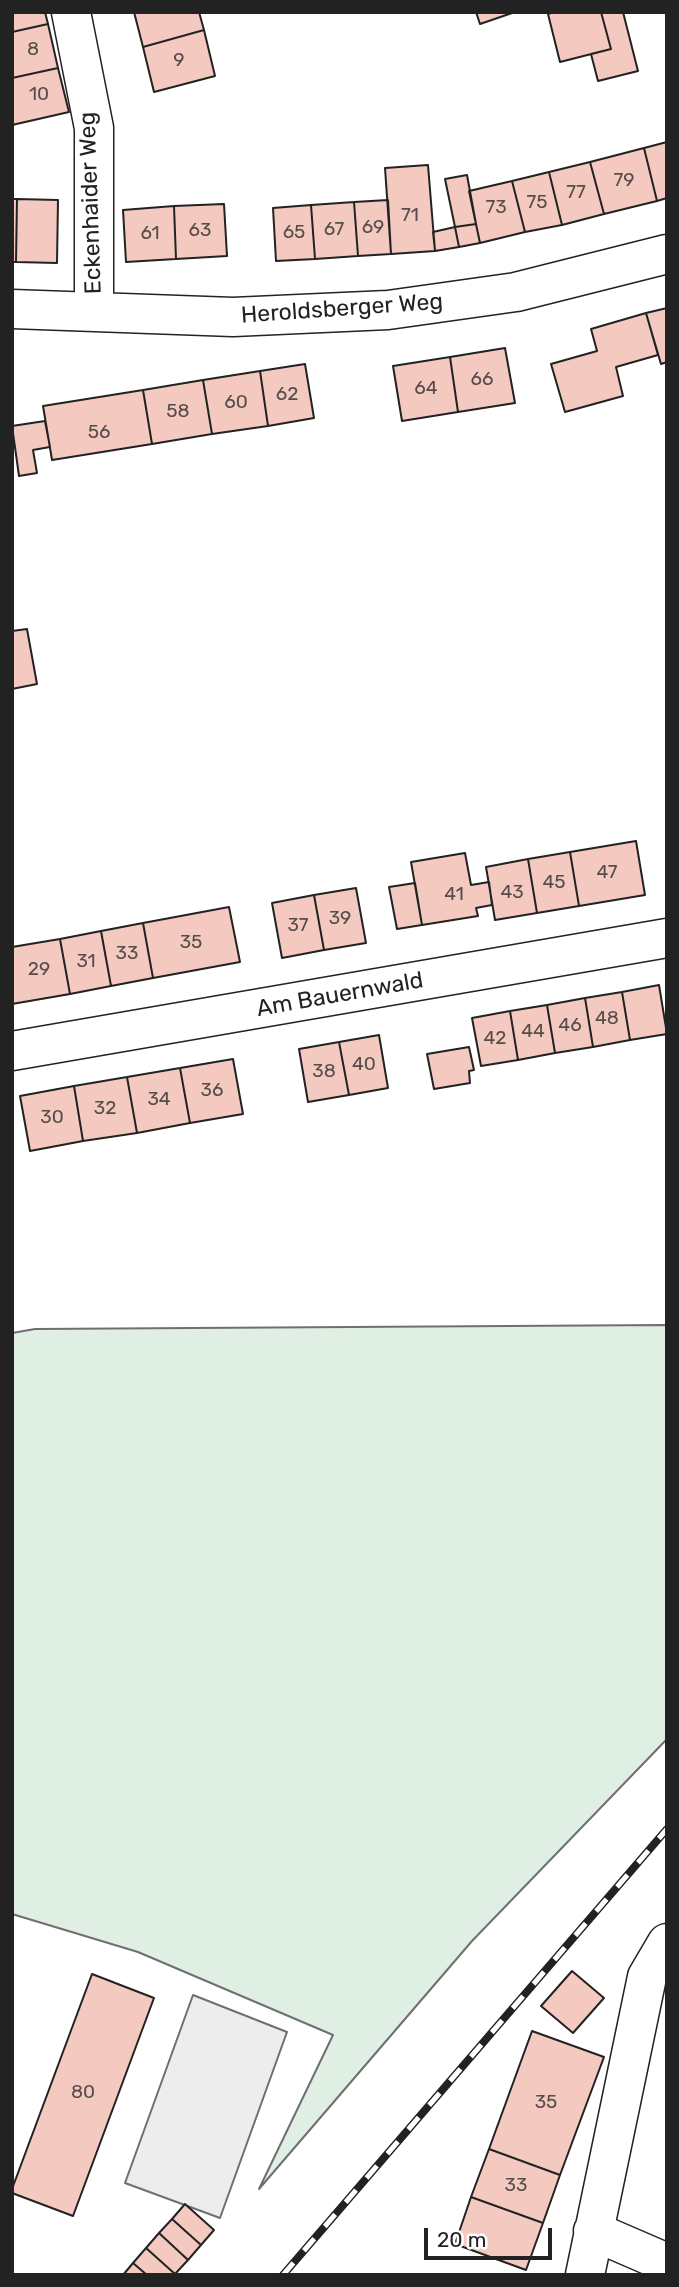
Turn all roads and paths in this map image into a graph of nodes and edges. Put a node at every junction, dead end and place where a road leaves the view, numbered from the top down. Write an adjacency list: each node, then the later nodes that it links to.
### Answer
1 (71, 12): 4 (street, Eckenhaider Weg)
2 (667, 254): 4 (street, Heroldsberger Weg)
3 (12, 309): 4 (street, Heroldsberger Weg)
4 (94, 311)
5 (667, 938): 6 (street, Am Bauernwald)
6 (12, 1051)
7 (667, 1943): 8 (street)
8 (593, 2231): 9 (street); 10 (street)
9 (667, 2263)
10 (585, 2275)

